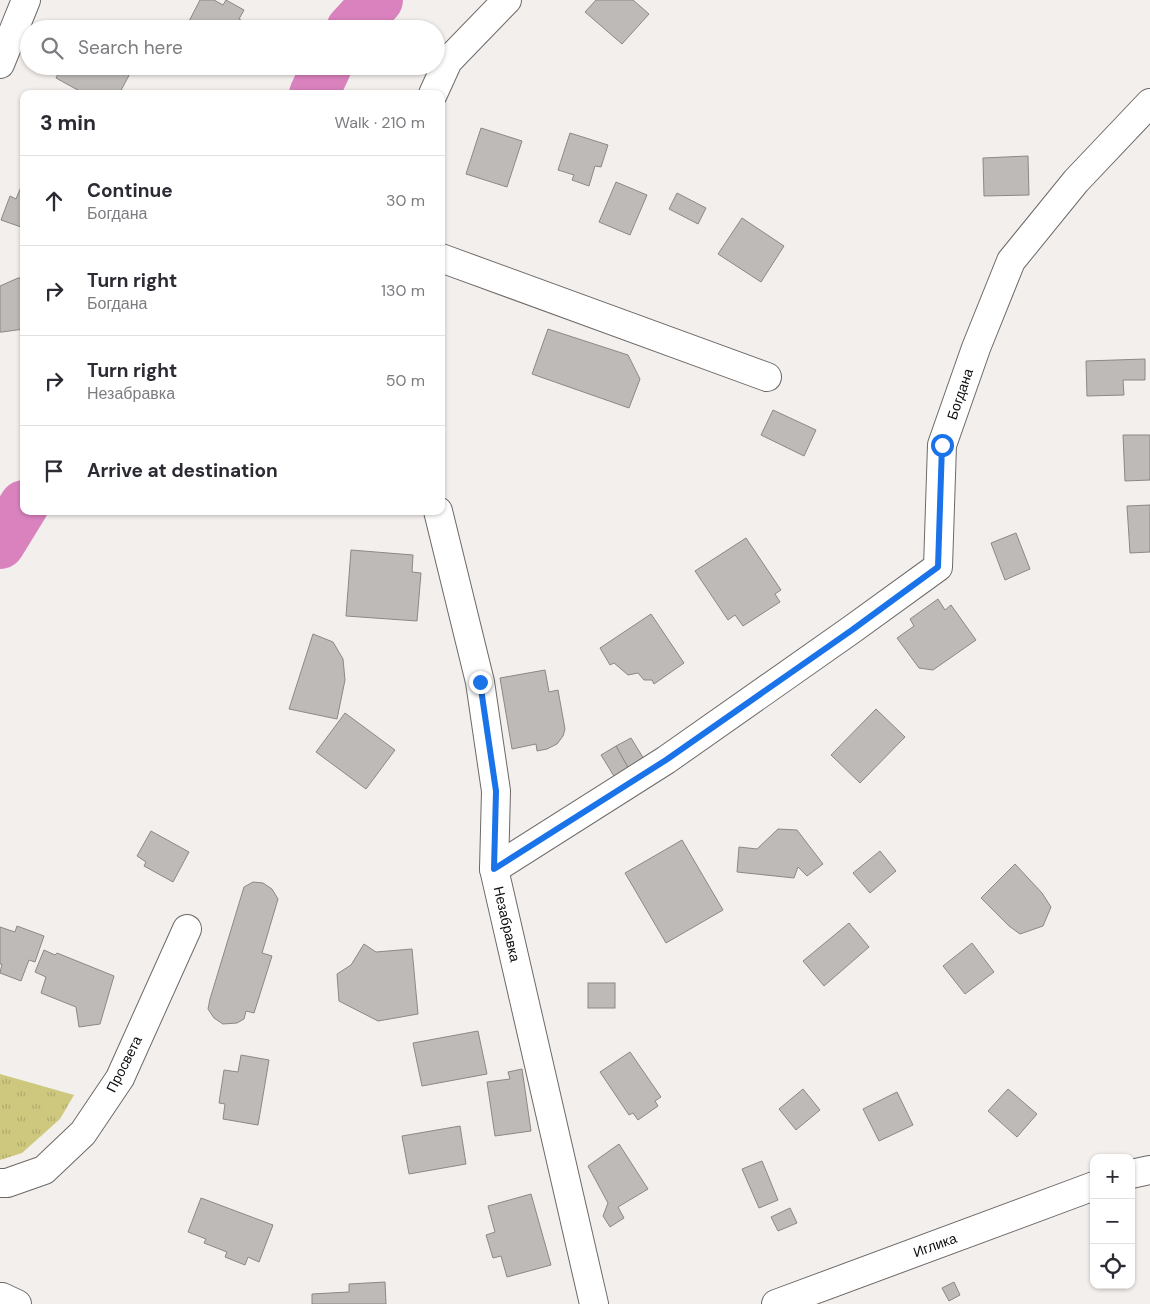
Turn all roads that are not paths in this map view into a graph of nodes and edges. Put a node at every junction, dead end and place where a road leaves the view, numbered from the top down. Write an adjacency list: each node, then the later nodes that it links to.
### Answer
1 (26, 0): 3 (street)
2 (507, 0): 4 (street)
3 (0, 64)
4 (445, 68)
5 (442, 75): 6 (street)
6 (435, 90)
7 (1150, 103): 11 (street, Богдана)
8 (445, 259): 9 (street)
9 (767, 377)
10 (439, 515): 11 (street, Незабравка)
11 (494, 869): 17 (street, Незабравка)
12 (187, 929): 15 (street, Просвета)
13 (1150, 1170): 14 (street)
14 (1135, 1173)
15 (0, 1183)
16 (1090, 1187): 18 (street, Иглика)
17 (594, 1304)
18 (776, 1304)

